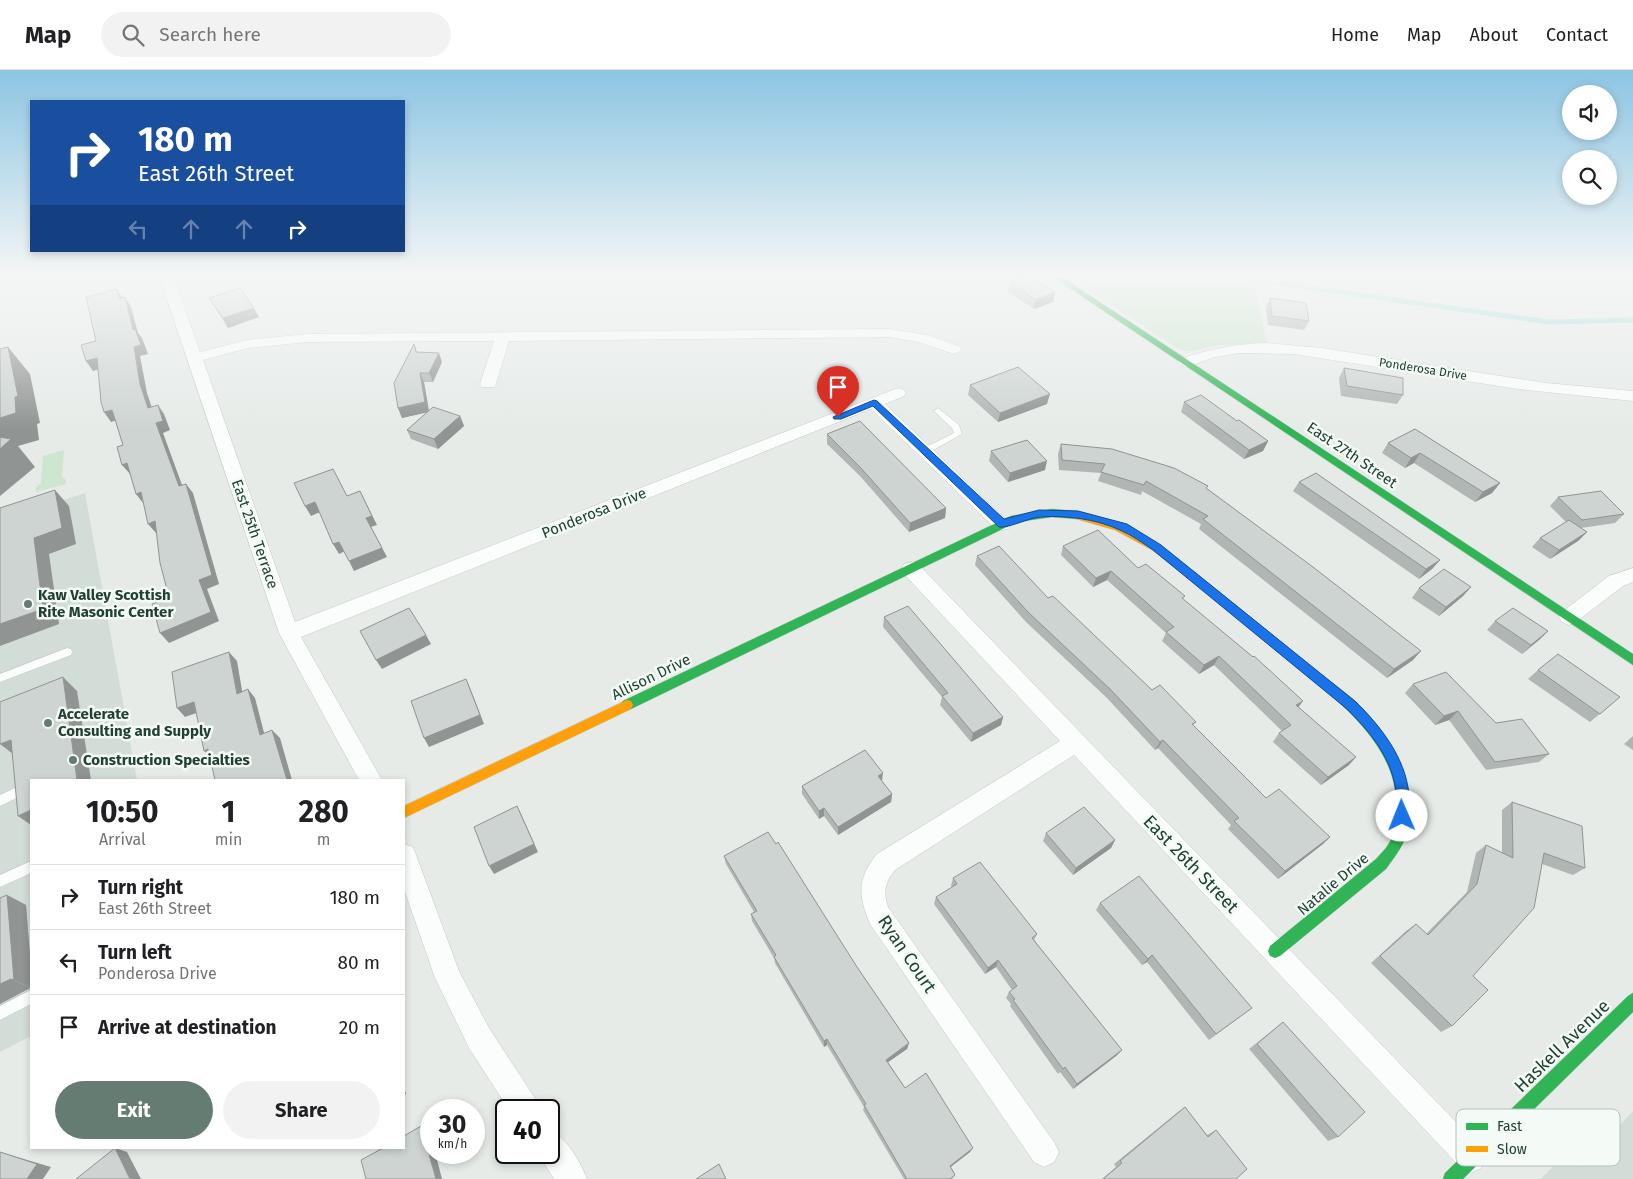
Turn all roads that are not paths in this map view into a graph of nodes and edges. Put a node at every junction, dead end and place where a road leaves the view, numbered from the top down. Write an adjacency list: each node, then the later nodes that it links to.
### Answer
1 (183, 327): 5 (street, East 25th Terrace)
2 (1133, 327): 6 (street, East 27th Street)
3 (503, 336): 4 (street); 5 (street); 7 (street)
4 (954, 349)
5 (194, 358): 17 (street, East 25th Terrace)
6 (1186, 362): 9 (street, Ponderosa Drive); 16 (street, East 27th Street)
7 (488, 384)
8 (898, 393): 10 (street, Ponderosa Drive)
9 (1633, 396)
10 (874, 403): 12 (street); 17 (street, Ponderosa Drive)
11 (938, 411): 12 (lane)
12 (924, 451): 13 (street)
13 (1002, 524): 14 (street, Natalie Drive); 29 (street, Natalie Drive)
14 (911, 569): 21 (street, East 26th Street); 25 (street, Allison Drive)
15 (1633, 574): 16 (street)
16 (1569, 618): 19 (street, East 27th Street)
17 (290, 633): 22 (street, East 25th Terrace)
18 (67, 652): 20 (lane)
19 (1633, 660)
20 (0, 678)
21 (1075, 743): 29 (street, East 26th Street); 36 (street, Ryan Court)
22 (370, 779)
23 (23, 789): 24 (lane)
24 (0, 801)
25 (405, 812)
26 (405, 858): 33 (street)
27 (30, 867): 28 (lane)
28 (0, 881)
29 (1275, 951): 35 (street, East 26th Street)
30 (30, 998): 32 (lane)
31 (1633, 1001): 34 (street, Haskell Avenue)
32 (0, 1013)
33 (519, 1099)
34 (1522, 1109)
35 (1456, 1142)
36 (1044, 1152)
37 (560, 1161): 39 (street)
38 (1463, 1166): 40 (street, Haskell Avenue)
39 (572, 1179)
40 (1450, 1179)

